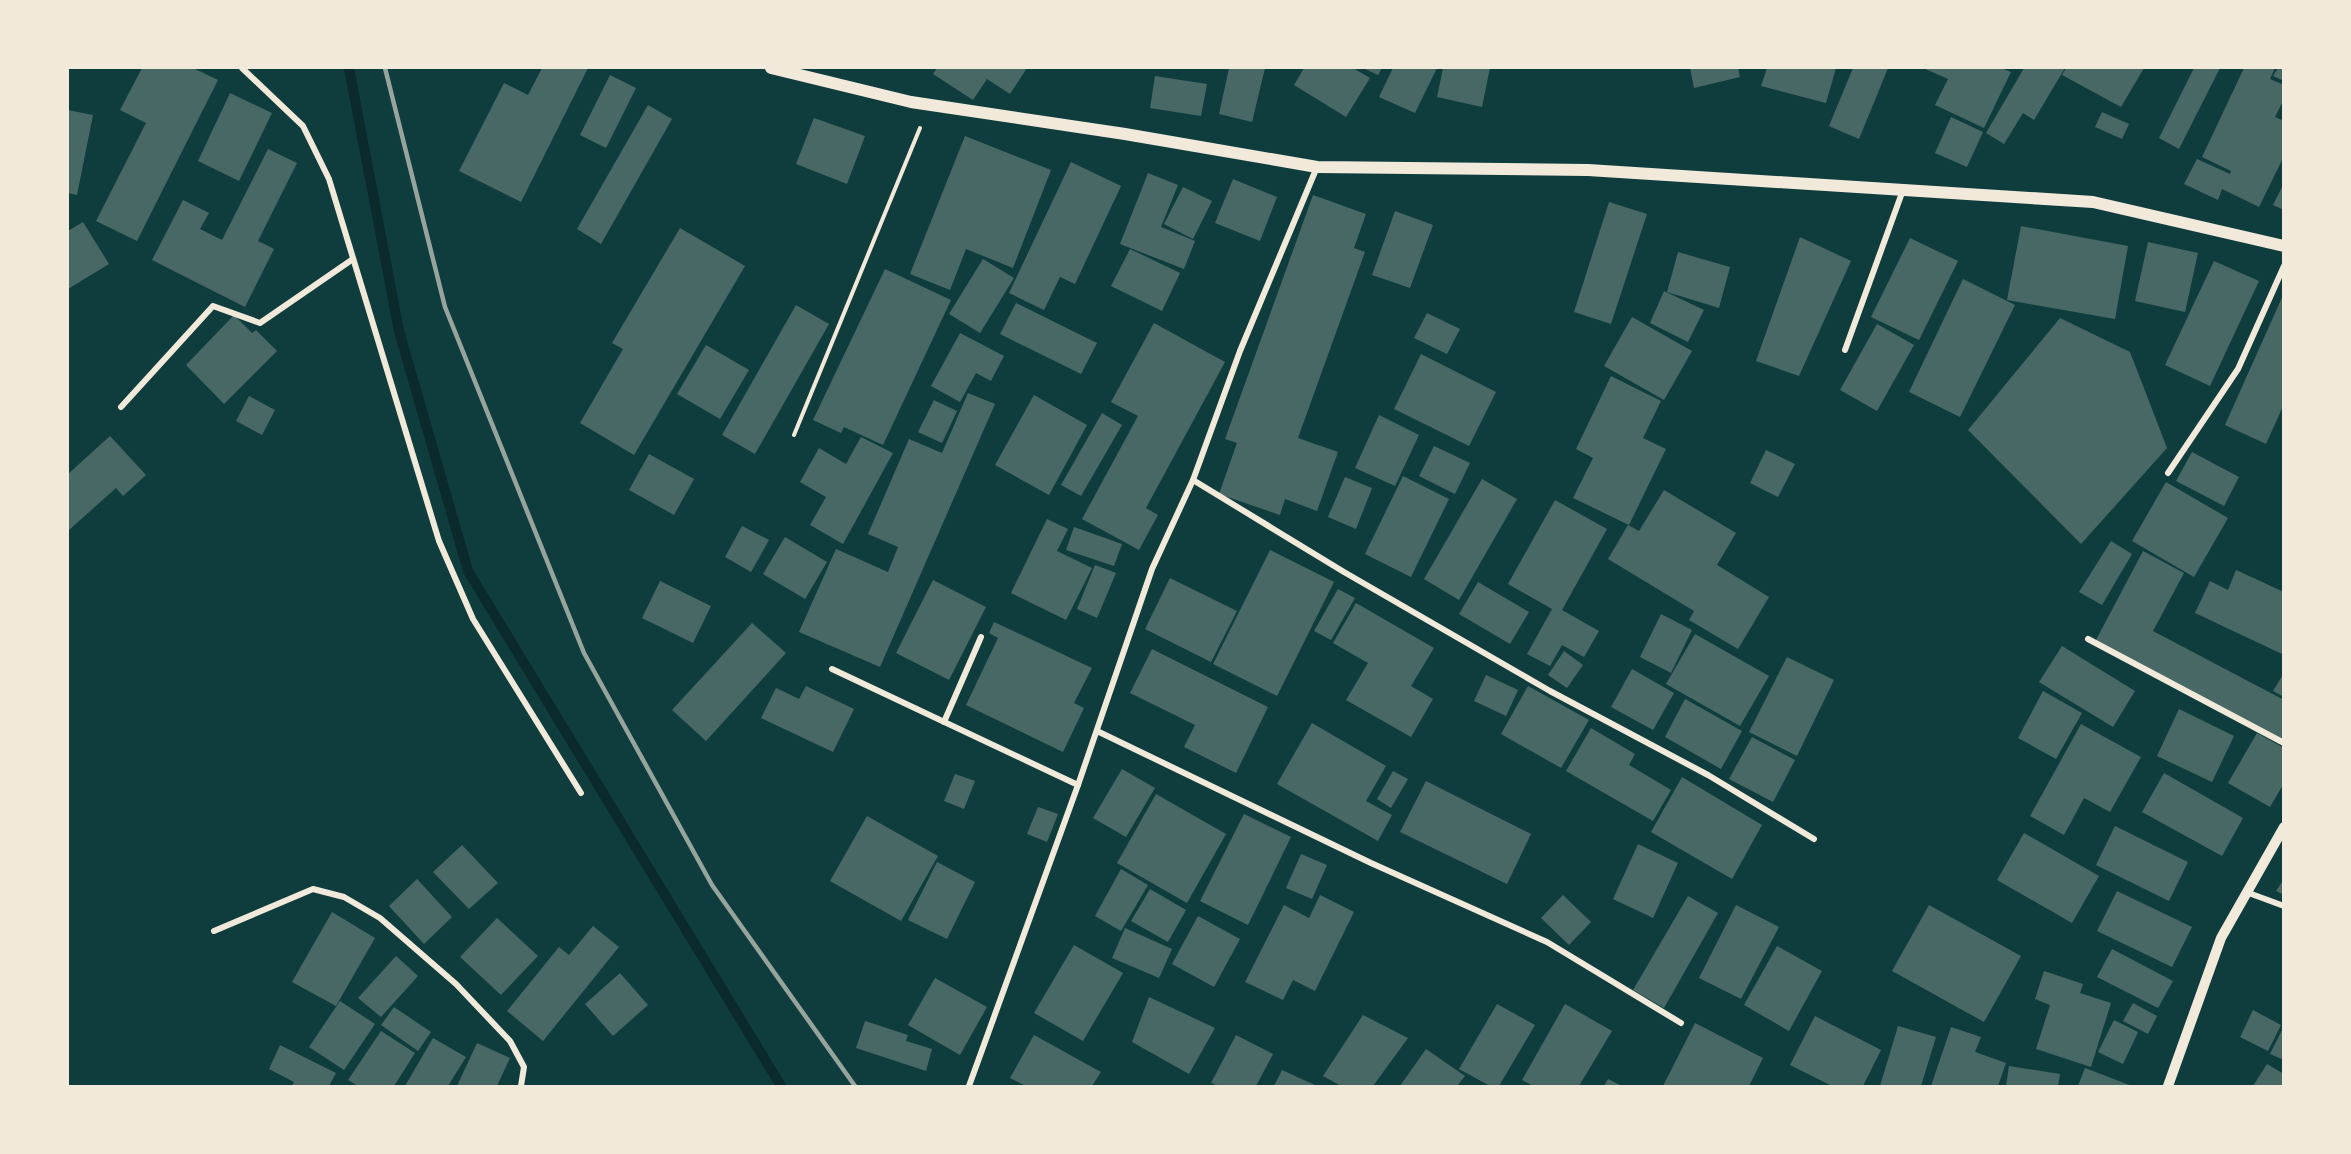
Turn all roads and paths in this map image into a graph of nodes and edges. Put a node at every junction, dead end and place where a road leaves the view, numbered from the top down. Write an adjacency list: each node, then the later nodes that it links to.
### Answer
1 (242, 68): 7 (street)
2 (771, 68): 3 (main road)
3 (929, 105): 4 (main road); 11 (path)
4 (1317, 167): 5 (main road); 13 (street)
5 (1904, 190): 6 (main road); 9 (street)
6 (2283, 246)
7 (353, 259): 10 (street); 21 (street)
8 (2283, 266): 12 (street)
9 (1845, 350)
10 (121, 407)
11 (794, 435)
12 (2168, 473)
13 (1193, 480): 18 (street); 23 (street)
14 (981, 637): 17 (street)
15 (2088, 639): 19 (street)
16 (832, 669): 17 (street)
17 (944, 722): 20 (street)
18 (1097, 731): 20 (street); 27 (street)
19 (2283, 743)
20 (1078, 786): 29 (street)
21 (581, 793)
22 (2283, 827): 24 (street)
23 (1814, 839)
24 (2246, 892): 25 (street); 30 (street)
25 (2283, 906)
26 (214, 931): 28 (street)
27 (1681, 1023)
28 (521, 1086)
29 (969, 1086)
30 (2168, 1086)

